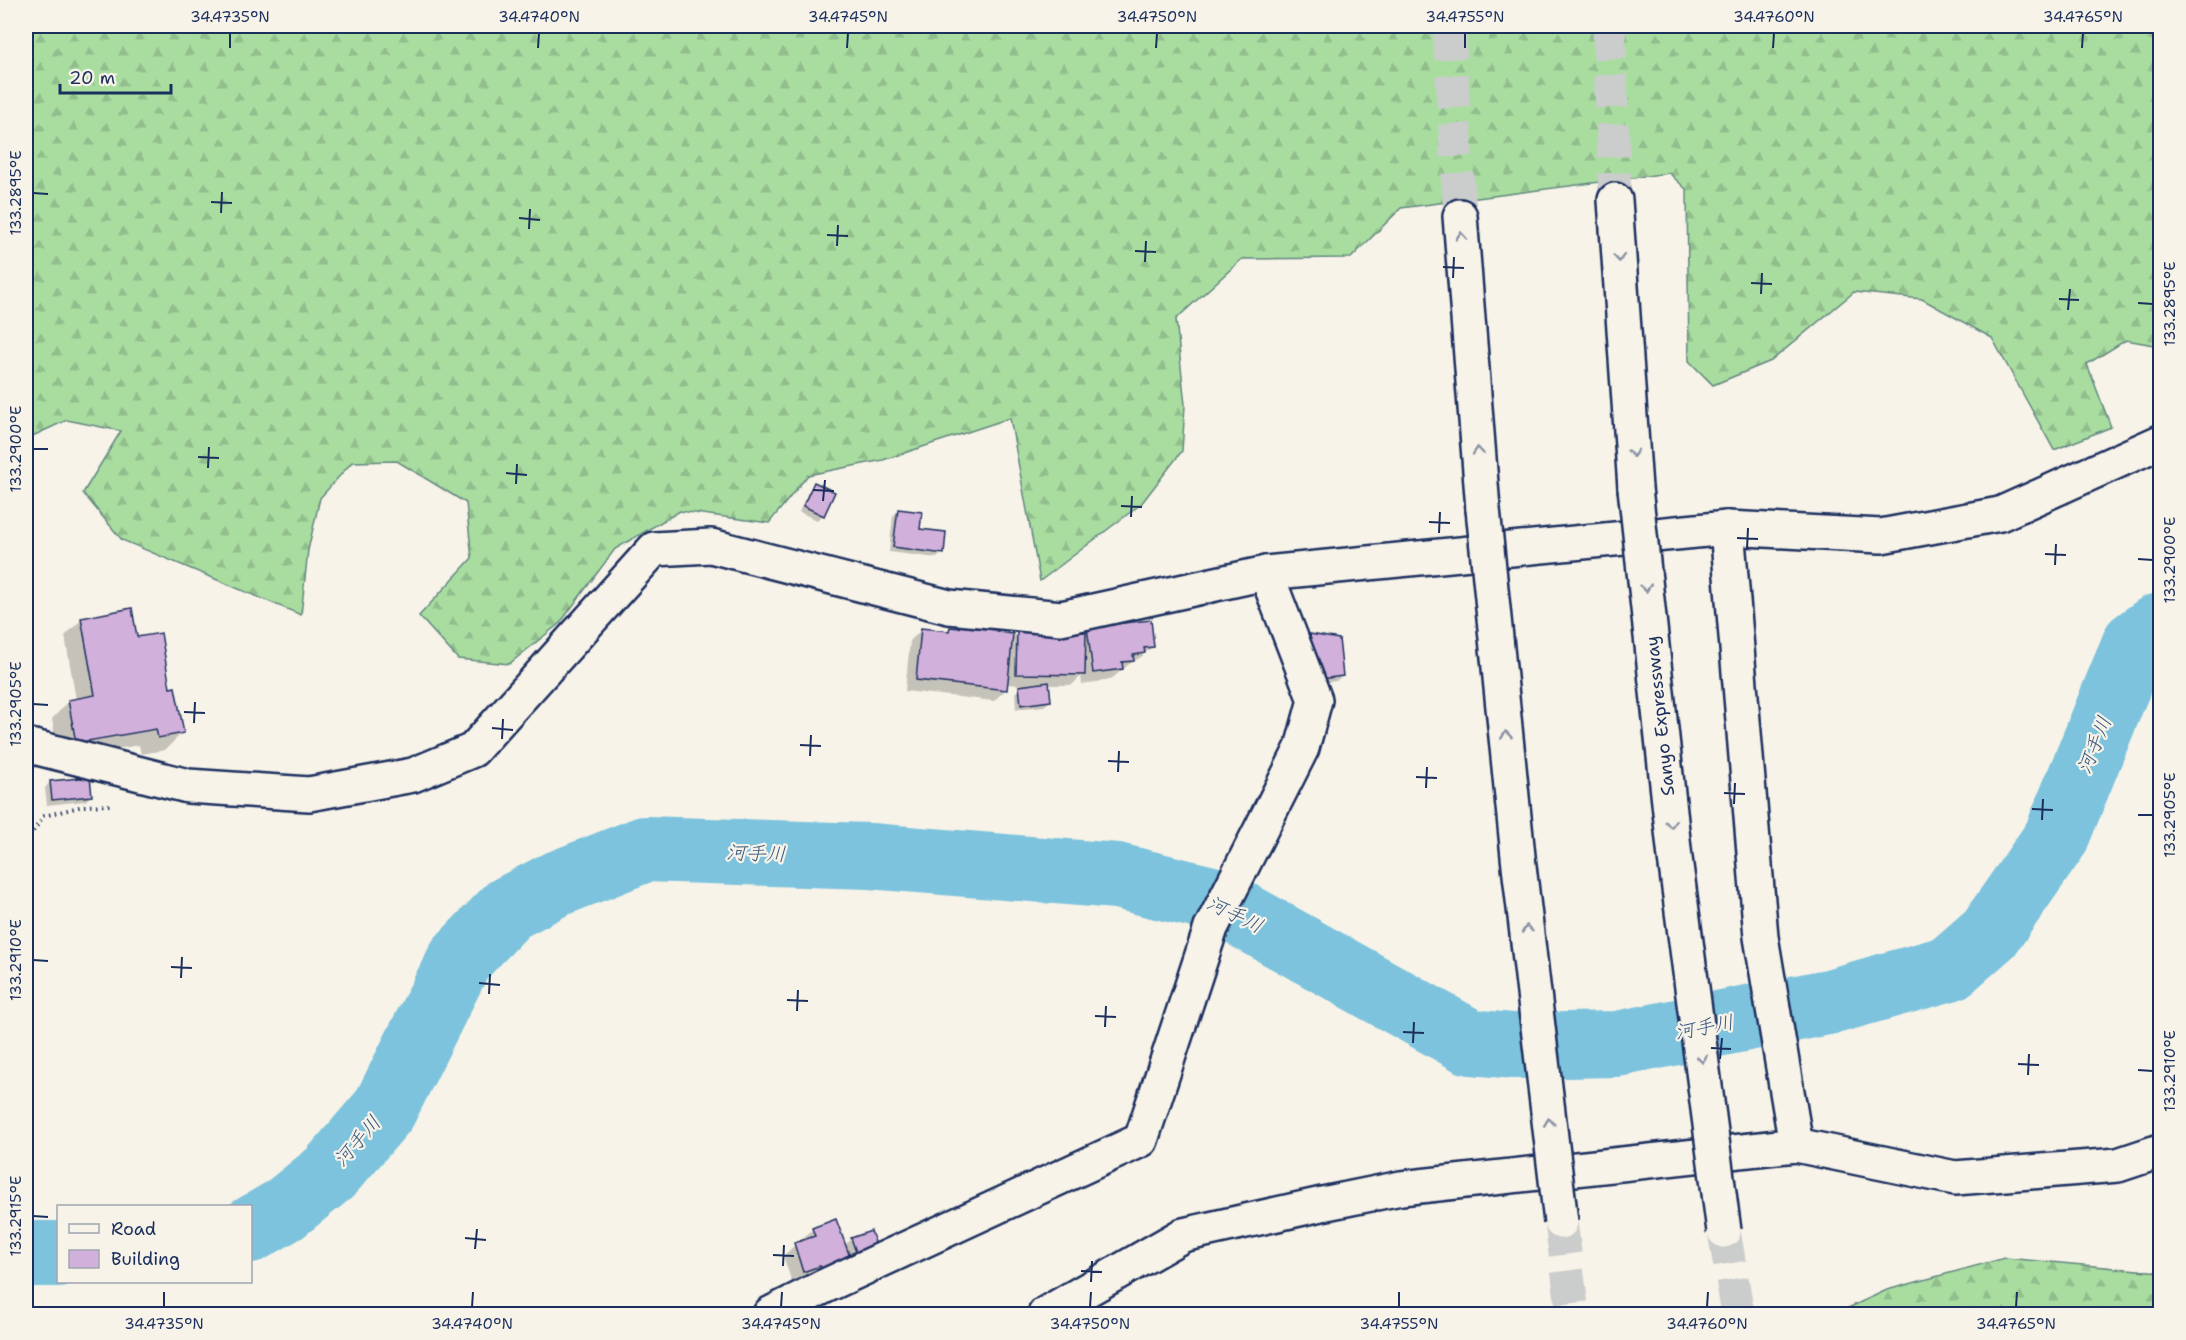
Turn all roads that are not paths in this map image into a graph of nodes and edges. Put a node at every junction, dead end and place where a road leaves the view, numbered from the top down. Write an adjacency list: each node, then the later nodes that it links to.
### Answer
1 (1615, 200): 10 (main road, Sanyo Expressway, one-way to 10, bridge)
2 (1460, 216): 9 (main road, one-way to 2, bridge)
3 (2160, 442): 4 (main road)
4 (1727, 528): 5 (main road); 7 (main road)
5 (1266, 573): 6 (main road); 11 (main road)
6 (26, 745)
7 (1796, 1144): 8 (main road); 12 (main road)
8 (2160, 1151)
9 (1561, 1222)
10 (1724, 1231)
11 (771, 1314)
12 (1045, 1314)

